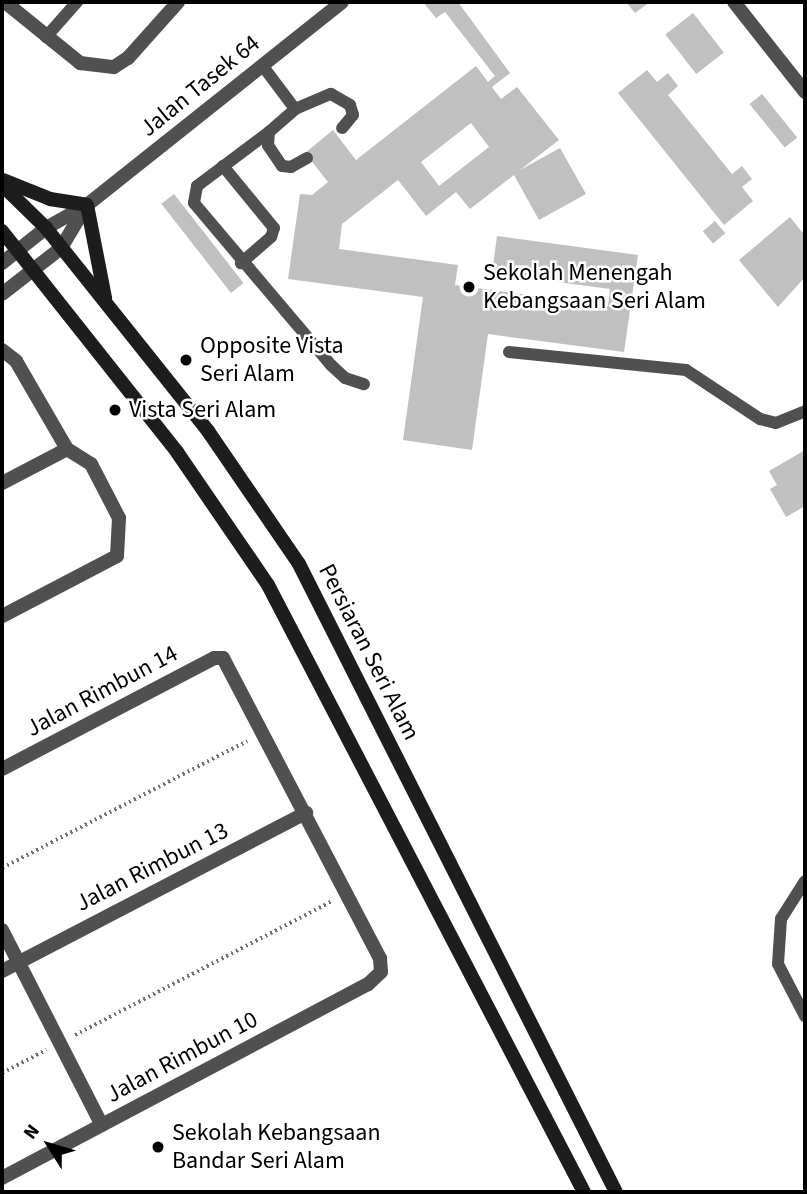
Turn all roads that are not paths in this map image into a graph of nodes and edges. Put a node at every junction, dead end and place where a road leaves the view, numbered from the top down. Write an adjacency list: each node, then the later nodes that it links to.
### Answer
1 (5, 2): 6 (street)
2 (77, 2): 6 (lane)
3 (178, 2): 6 (street)
4 (342, 2): 7 (street, Jalan Tasek 64)
5 (734, 2): 8 (street)
6 (46, 37)
7 (262, 65): 9 (lane); 16 (street, Jalan Tasek 64)
8 (805, 92)
9 (295, 109): 10 (lane); 11 (lane)
10 (342, 128)
11 (269, 132): 12 (lane); 13 (lane)
12 (307, 158)
13 (223, 166): 22 (lane); 22 (lane)
14 (2, 180): 16 (main road)
15 (2, 185): 17 (main road, Persiaran Seri Alam)
16 (87, 205): 17 (street); 19 (street); 25 (main road)
17 (46, 228): 19 (main road, Persiaran Seri Alam); 20 (street)
18 (2, 231): 20 (main road)
19 (61, 248): 23 (street); 25 (main road, Persiaran Seri Alam)
20 (20, 251): 21 (street); 23 (main road)
21 (2, 263)
22 (241, 263): 28 (lane)
23 (35, 270): 24 (street); 42 (main road)
24 (2, 294)
25 (107, 306): 43 (main road, Persiaran Seri Alam)
26 (2, 350): 30 (street)
27 (509, 352): 29 (lane)
28 (363, 384)
29 (805, 411)
30 (67, 449): 31 (street); 32 (street)
31 (2, 483)
32 (2, 616)
33 (2, 769): 34 (street, Jalan Rimbun 14)
34 (306, 813): 37 (street, Jalan Rimbun 13); 40 (street, Jalan Rimbun 10)
35 (805, 881): 39 (lane)
36 (2, 930): 37 (street)
37 (18, 962): 38 (street, Jalan Rimbun 13); 40 (street)
38 (2, 971)
39 (805, 1016)
40 (102, 1125): 41 (street, Jalan Rimbun 10)
41 (2, 1178)
42 (584, 1192)
43 (616, 1192)

